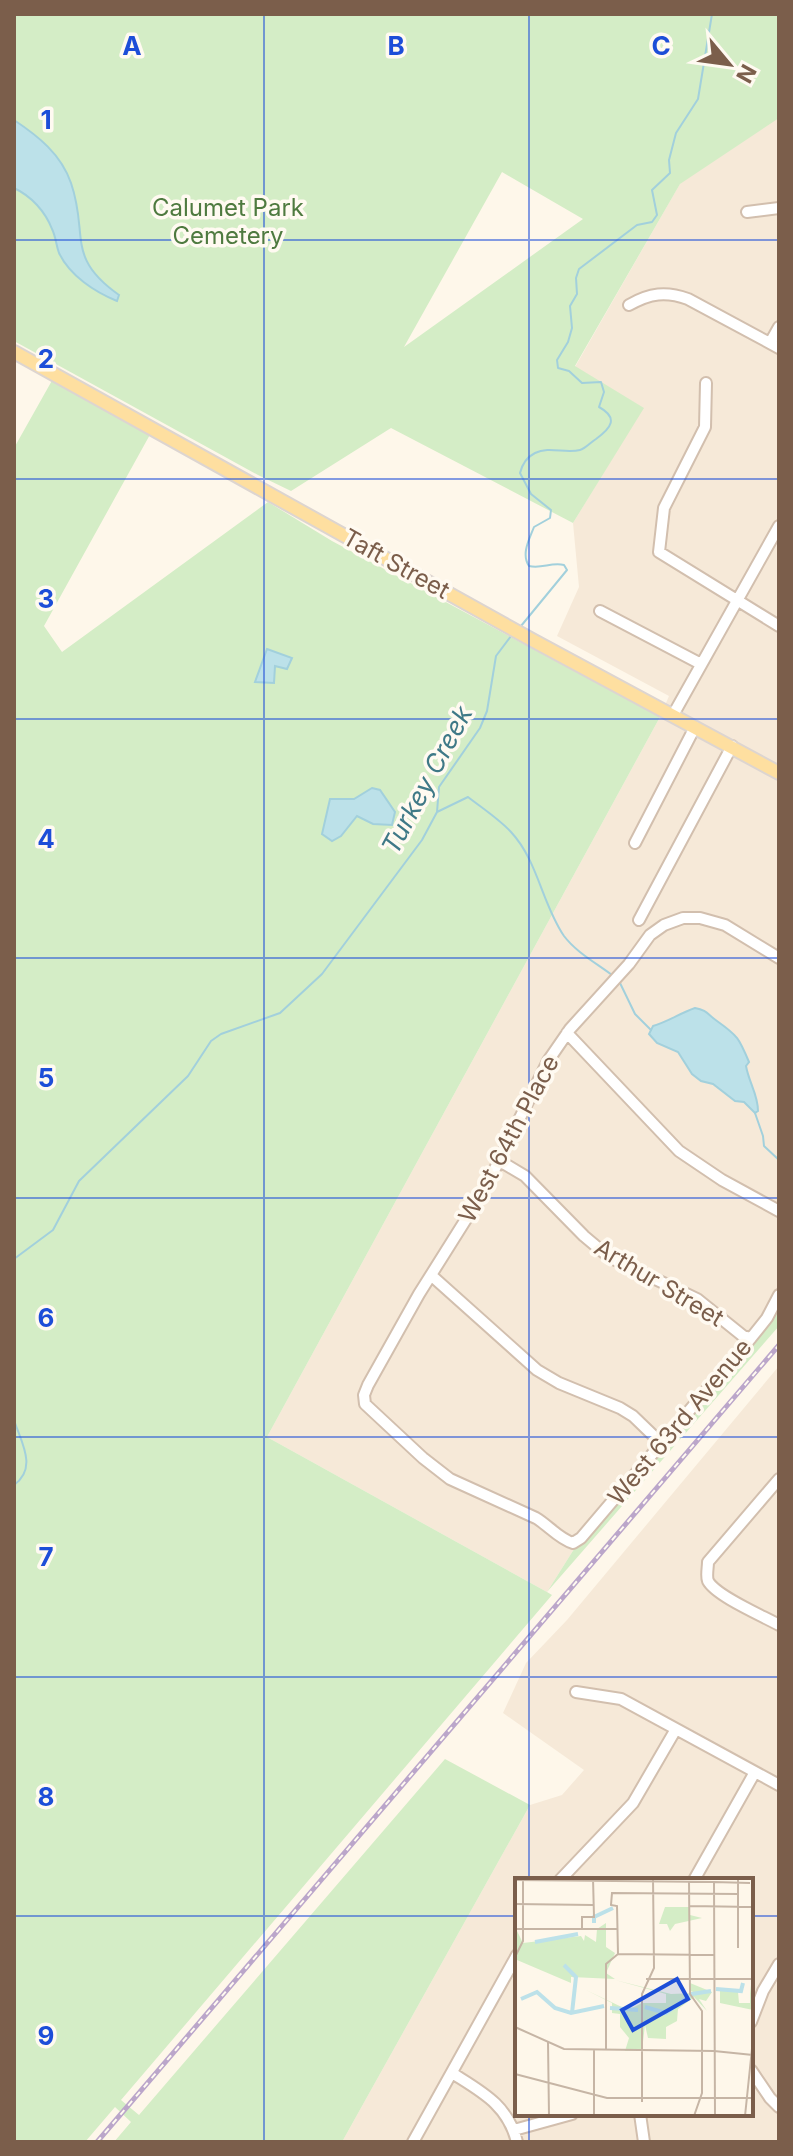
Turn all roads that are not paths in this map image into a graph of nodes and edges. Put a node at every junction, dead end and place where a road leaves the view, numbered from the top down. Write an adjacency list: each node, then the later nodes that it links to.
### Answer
1 (779, 208): 2 (street)
2 (747, 212)
3 (629, 305): 5 (street)
4 (779, 327): 5 (street)
5 (775, 346)
6 (14, 352): 13 (main road, Taft Street)
7 (706, 383): 9 (street)
8 (779, 526): 9 (street)
9 (737, 601): 11 (street); 12 (street)
10 (600, 611): 12 (street)
11 (779, 626)
12 (701, 664): 13 (street)
13 (673, 715): 14 (main road, Taft Street)
14 (695, 727): 15 (main road, Taft Street); 17 (street)
15 (732, 746): 16 (main road, Taft Street); 18 (street)
16 (779, 773)
17 (635, 843)
18 (639, 920)
19 (779, 957): 20 (street, West 64th Place)
20 (567, 1033): 21 (street, West 64th Place); 22 (street)
21 (498, 1160): 23 (street, West 64th Place); 25 (street, Arthur Street)
22 (779, 1211)
23 (432, 1276): 26 (street); 28 (street, West 64th Place)
24 (779, 1295): 25 (street, West 63rd Avenue)
25 (751, 1338): 26 (street, West 63rd Avenue)
26 (661, 1443): 28 (street, West 63rd Avenue)
27 (779, 1479): 29 (street)
28 (573, 1543)
29 (779, 1625)
30 (576, 1692): 31 (street)
31 (676, 1729): 32 (street); 34 (street)
32 (755, 1772): 33 (street); 35 (street)
33 (779, 1785)
34 (562, 1878)
35 (695, 1878)
36 (515, 1959): 39 (street)
37 (779, 1964): 38 (street)
38 (753, 2017)
39 (452, 2073): 44 (street); 45 (street)
40 (753, 2073): 41 (street)
41 (779, 2107)
42 (565, 2116): 44 (street)
43 (640, 2116): 47 (street)
44 (514, 2130): 46 (street)
45 (413, 2142)
46 (517, 2142)
47 (644, 2142)

